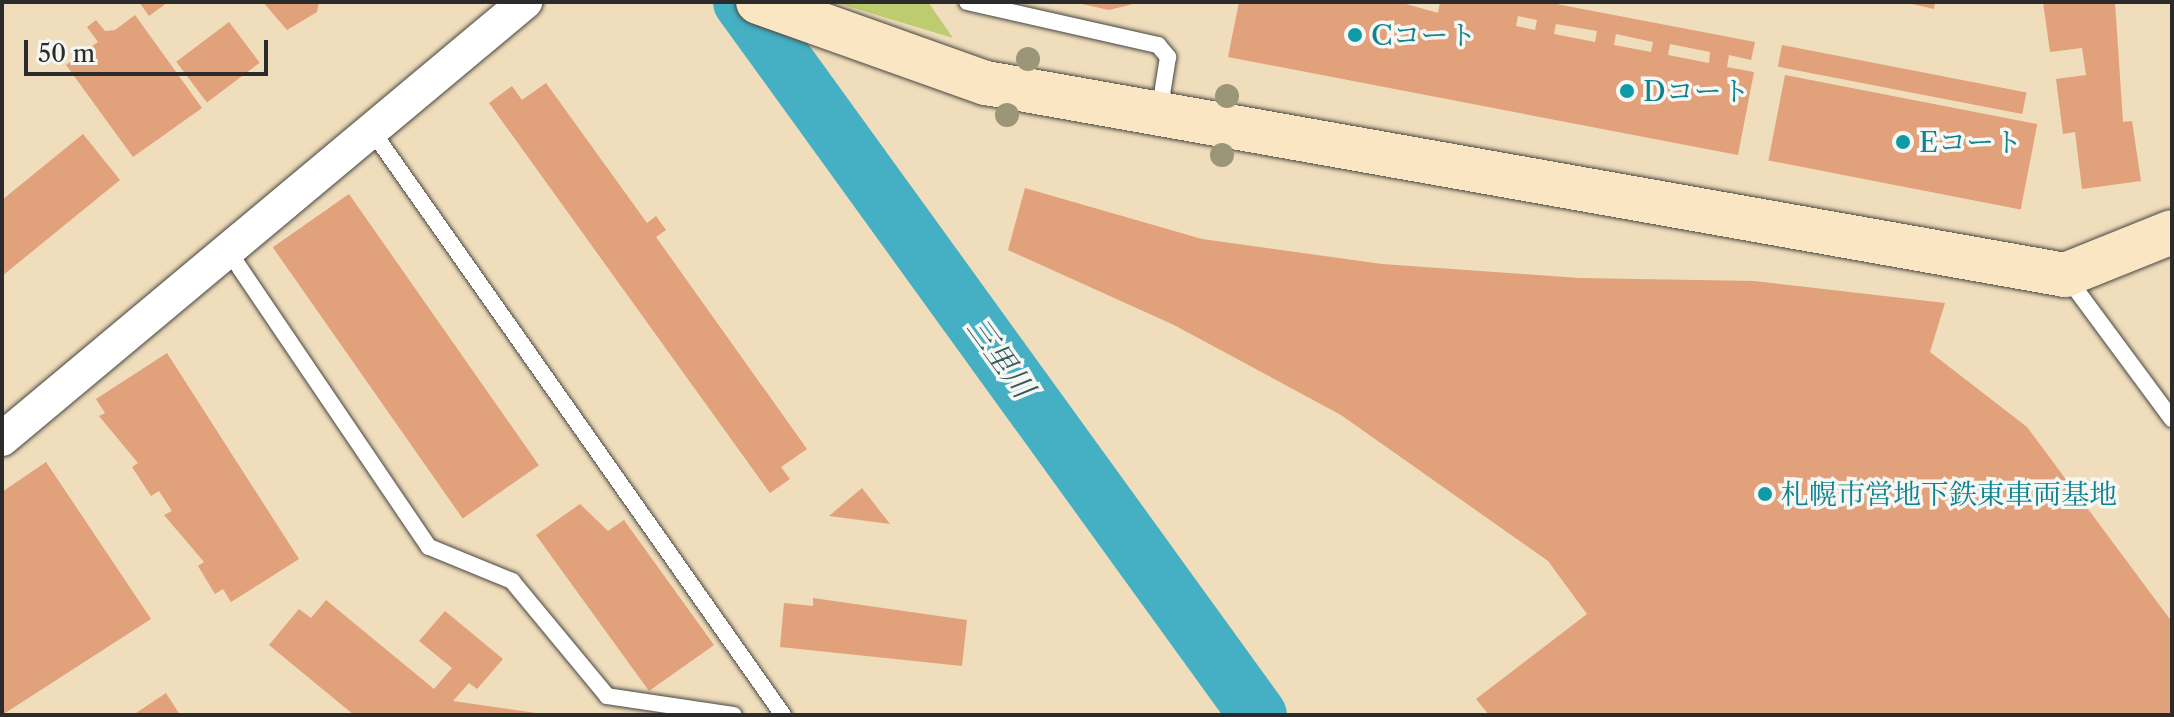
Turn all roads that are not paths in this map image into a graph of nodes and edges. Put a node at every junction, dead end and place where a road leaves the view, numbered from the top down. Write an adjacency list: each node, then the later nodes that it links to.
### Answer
1 (525, 2): 5 (street)
2 (758, 2): 4 (street)
3 (967, 2): 4 (lane)
4 (1159, 114): 8 (street)
5 (370, 128): 7 (street); 12 (lane)
6 (2172, 232): 8 (street)
7 (227, 249): 10 (street); 11 (lane)
8 (2065, 275): 9 (lane)
9 (2172, 419)
10 (2, 439)
11 (734, 715)
12 (783, 715)

